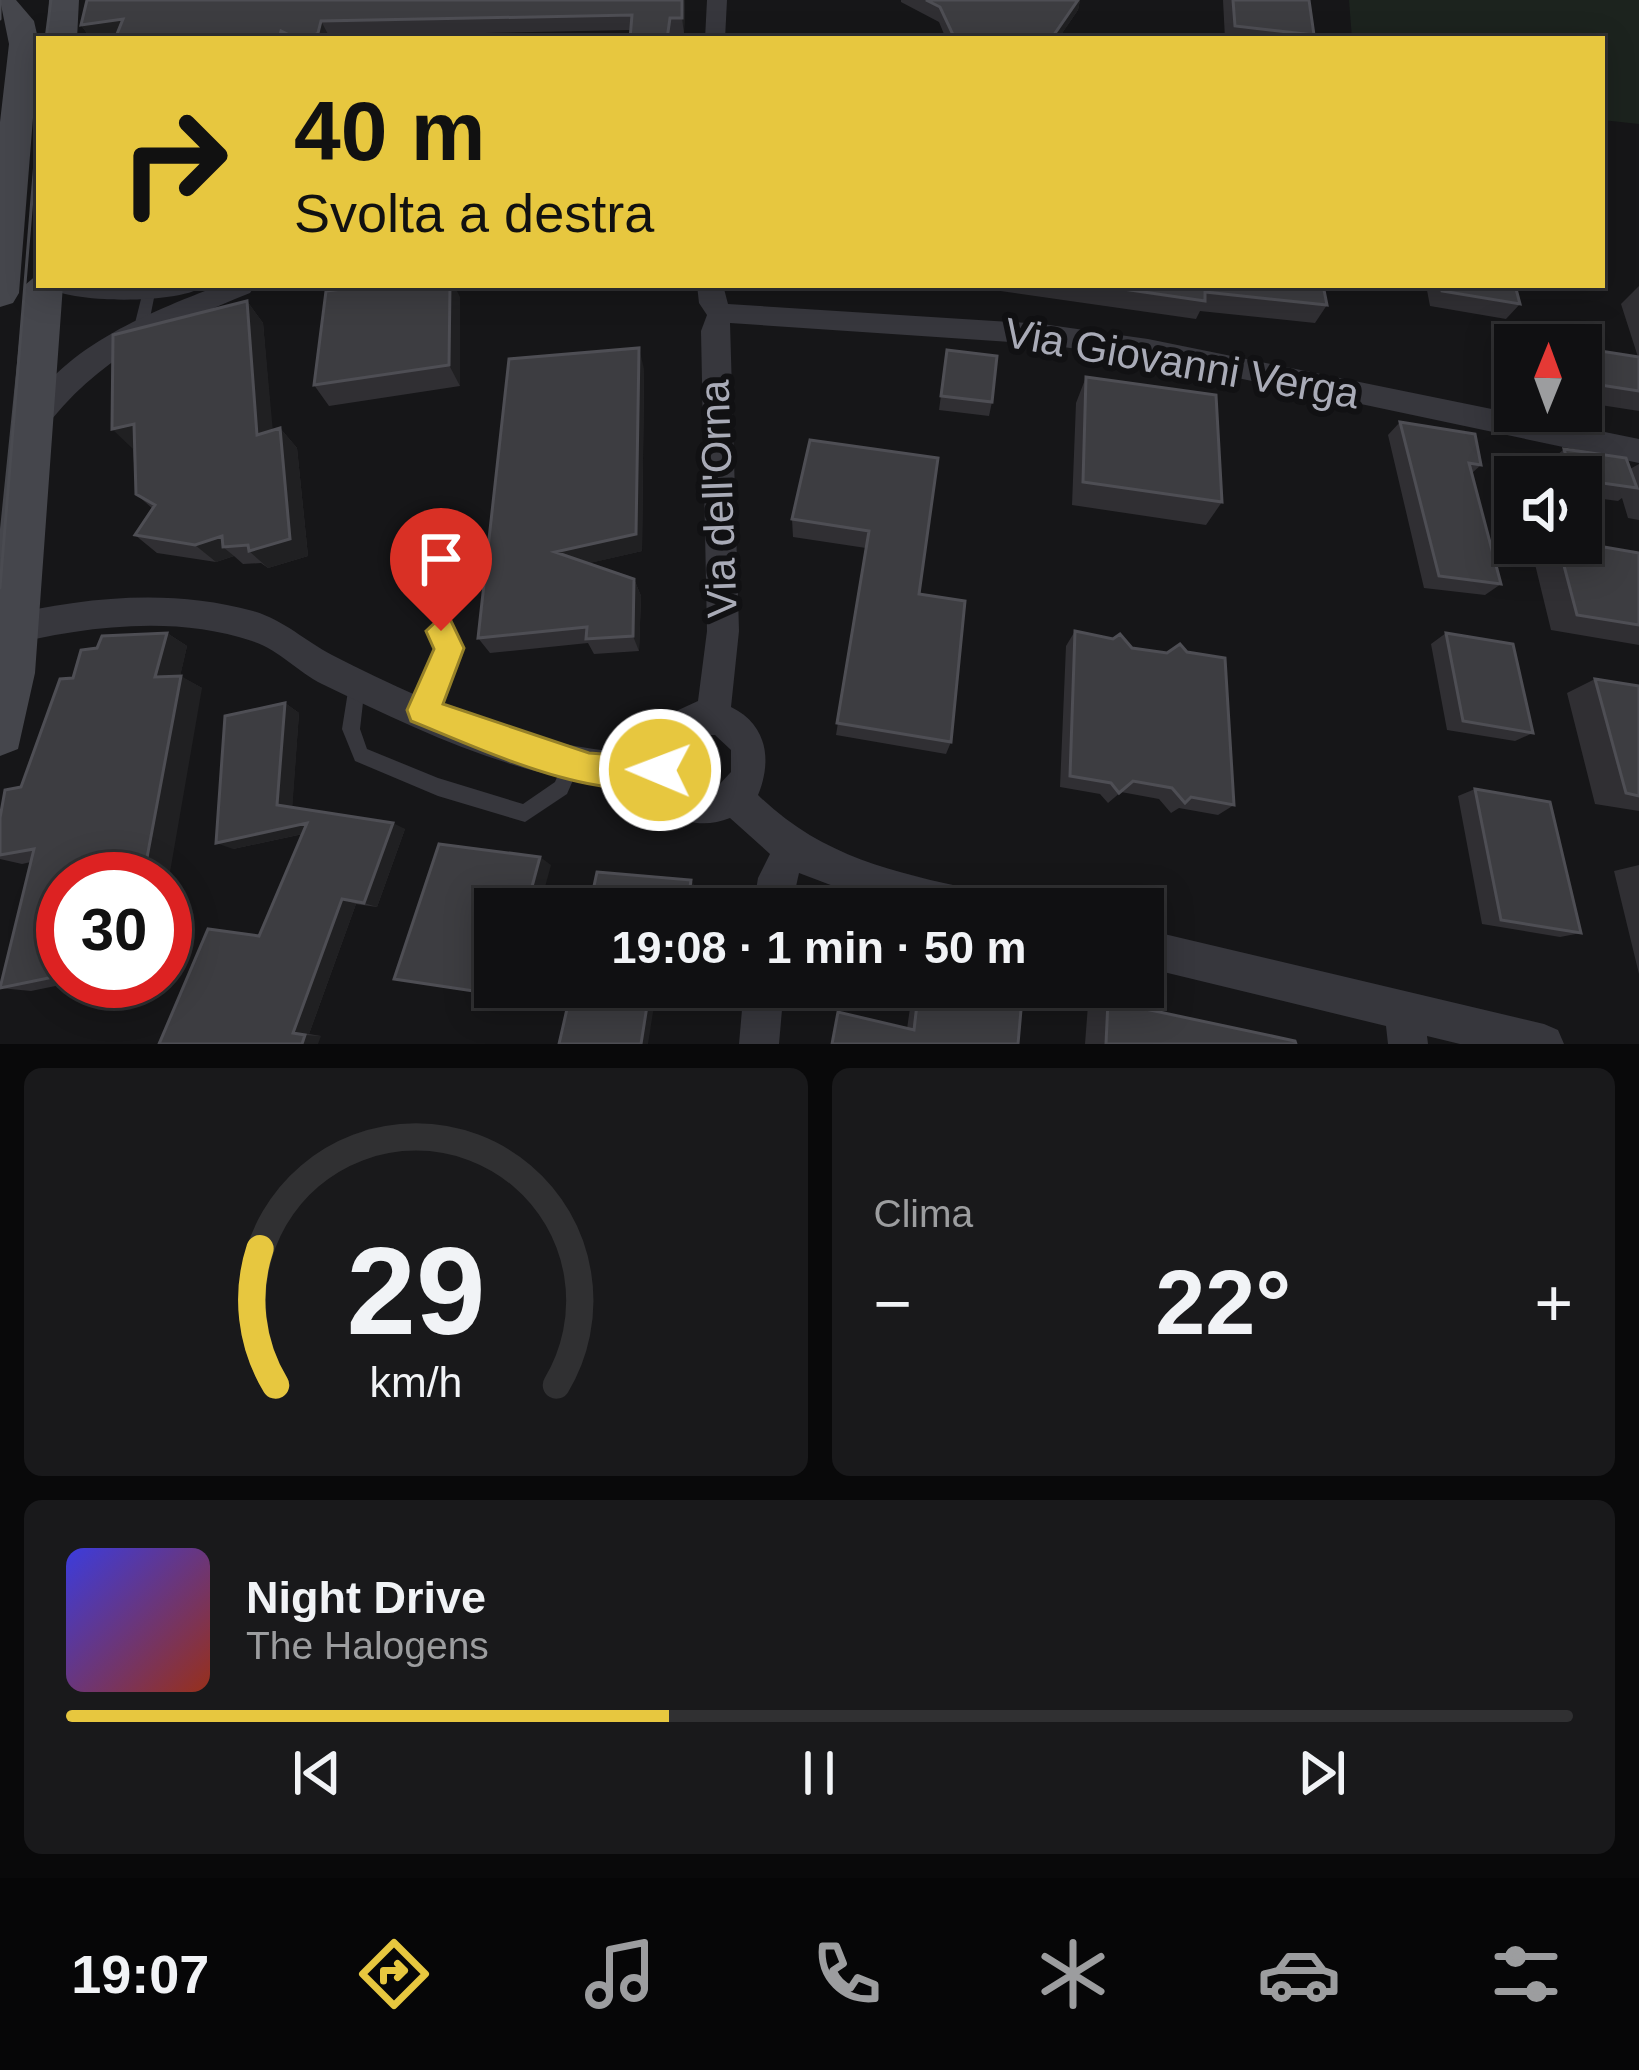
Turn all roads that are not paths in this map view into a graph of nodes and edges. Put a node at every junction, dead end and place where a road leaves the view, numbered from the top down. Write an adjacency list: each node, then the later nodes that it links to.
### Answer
1 (0, 0): 13 (street)
2 (25, 0): 5 (street)
3 (64, 0): 6 (street)
4 (717, 0): 7 (street)
5 (60, 36)
6 (62, 36)
7 (715, 36)
8 (44, 288): 16 (street)
9 (71, 288): 12 (street)
10 (160, 288): 12 (street)
11 (243, 288): 15 (street)
12 (140, 290): 15 (lane)
13 (0, 293)
14 (716, 299): 17 (street, Via Giovanni Verga); 22 (street, Via dell'Orna)
15 (142, 323): 16 (street)
16 (32, 424): 18 (street)
17 (1639, 451)
18 (7, 630): 20 (street); 23 (street)
19 (441, 631): 21 (lane)
20 (357, 682): 21 (street); 24 (lane)
21 (422, 710): 24 (street)
22 (713, 717): 25 (street); 26 (street)
23 (0, 731)
24 (571, 764): 25 (street)
25 (660, 770): 26 (street)
26 (733, 796): 27 (street)
27 (791, 851): 28 (street); 29 (street)
28 (775, 888)
29 (887, 888)
30 (1164, 955): 32 (street)
31 (762, 1008): 33 (street)
32 (1406, 1027): 34 (street)
33 (758, 1044)
34 (1544, 1044)

